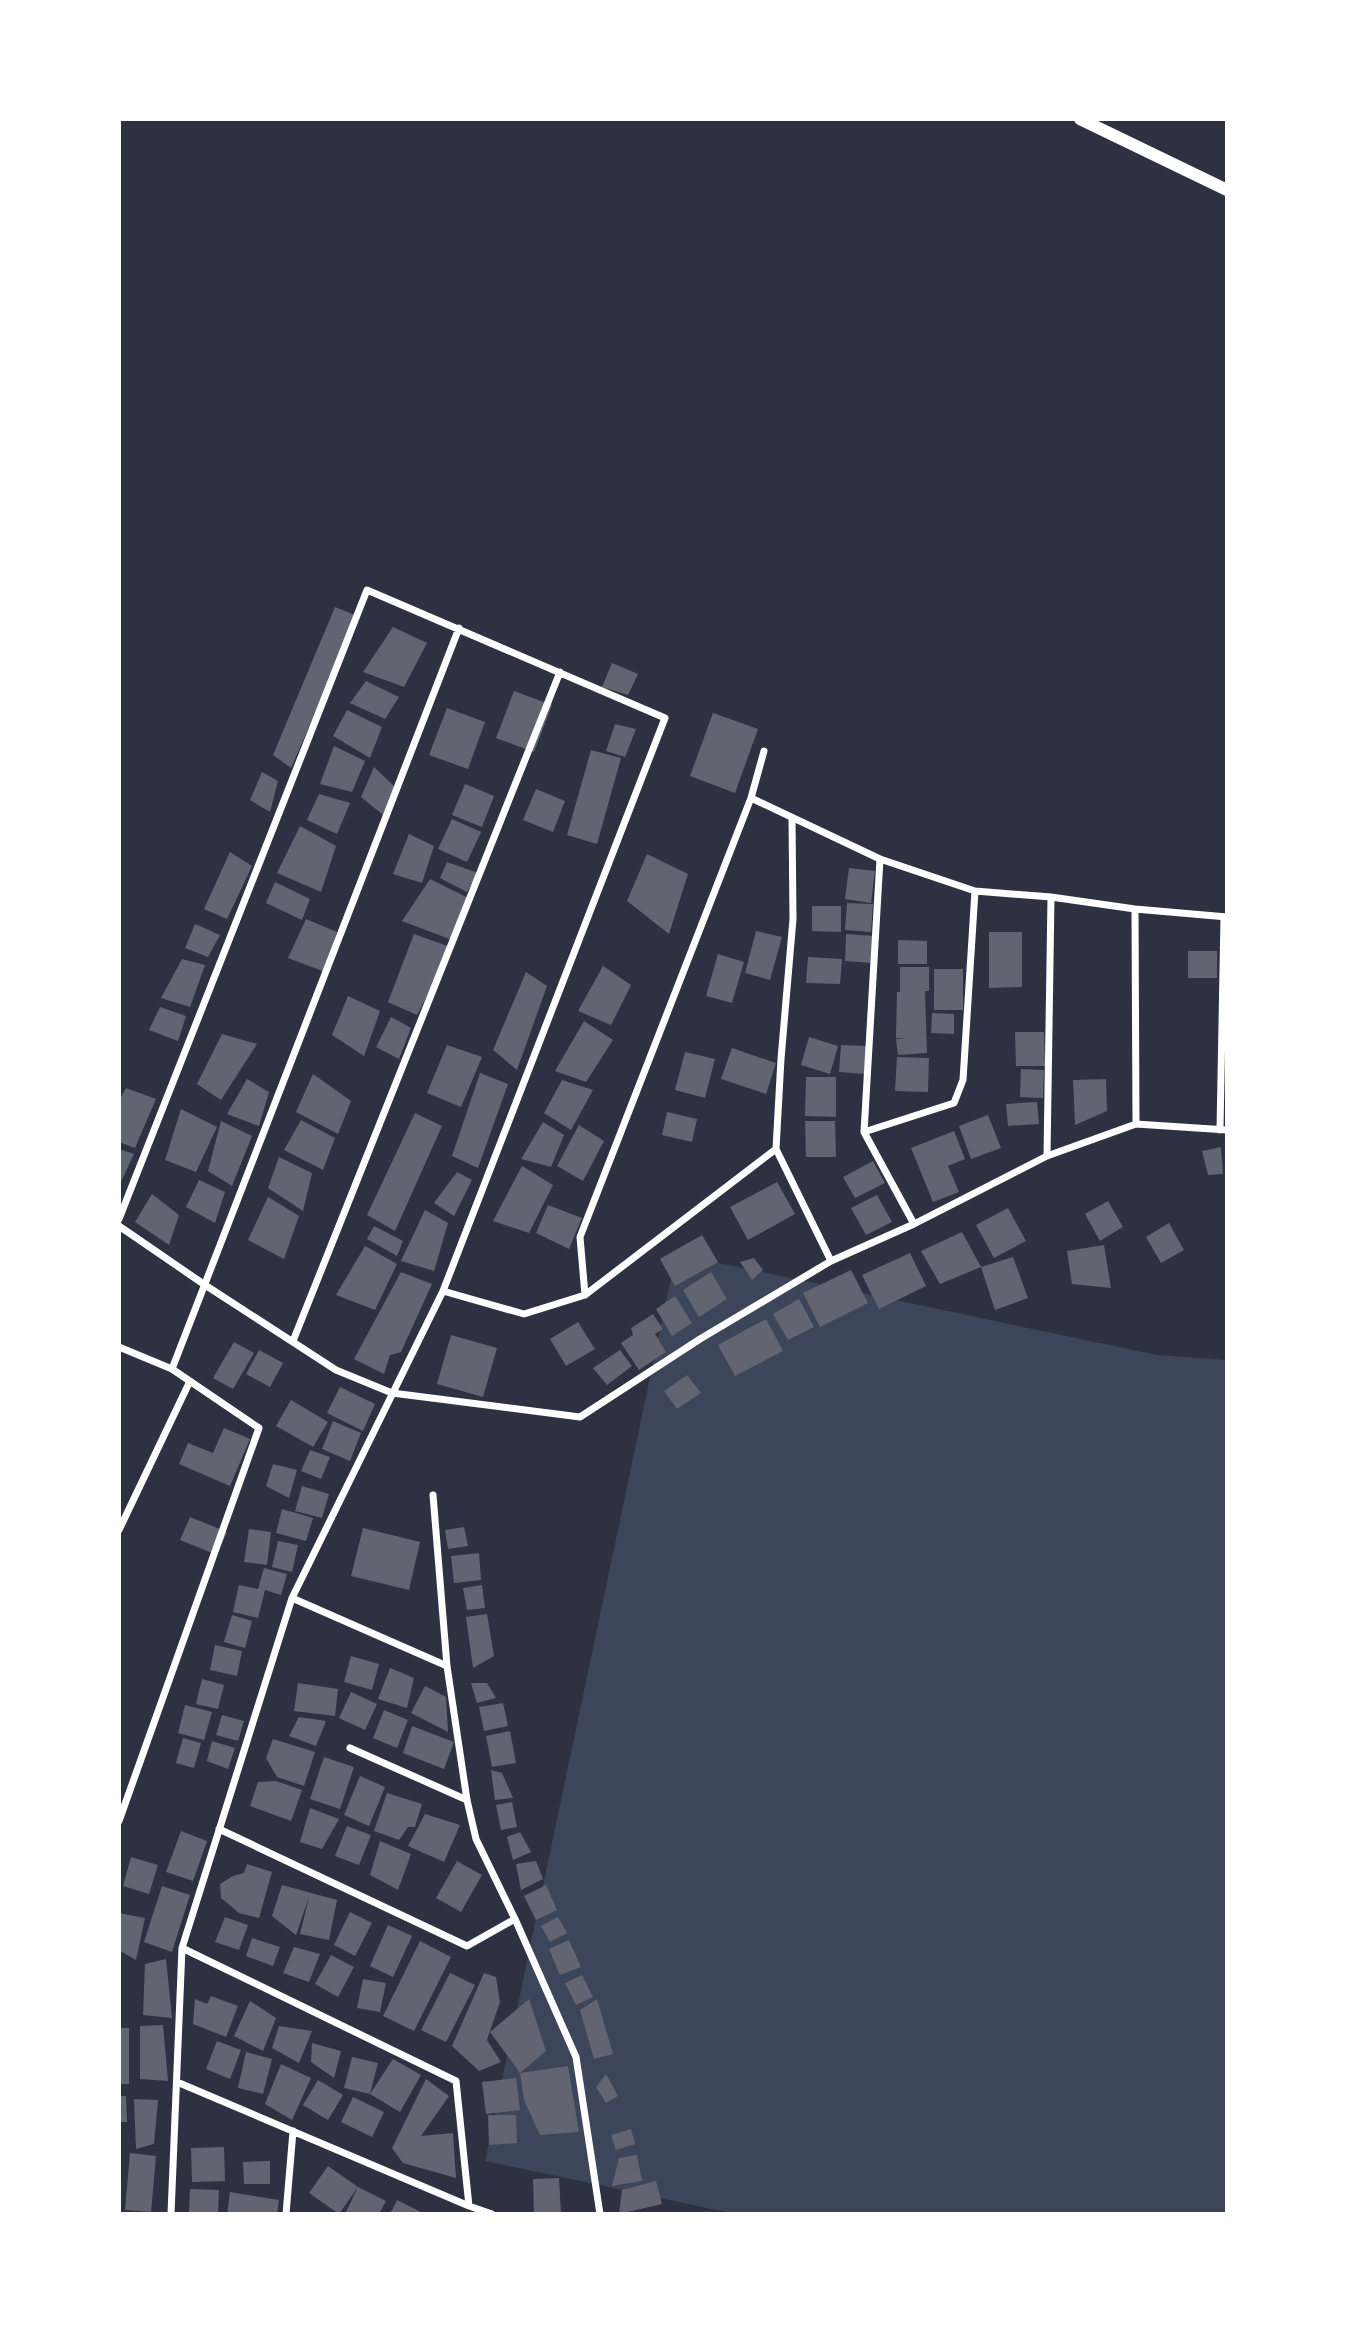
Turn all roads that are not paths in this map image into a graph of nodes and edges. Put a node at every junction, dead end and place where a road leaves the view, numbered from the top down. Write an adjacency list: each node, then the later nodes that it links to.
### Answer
1 (1080, 119): 2 (street)
2 (1227, 190)
3 (459, 628): 4 (street); 18 (street); 22 (street)
4 (560, 672): 23 (street); 25 (street)
5 (764, 751): 6 (street)
6 (751, 798): 7 (street); 24 (street)
7 (792, 818): 8 (street); 16 (street)
8 (880, 859): 9 (street); 15 (street)
9 (975, 891): 10 (street); 15 (street)
10 (1051, 897): 11 (street); 17 (street)
11 (1135, 909): 12 (street); 13 (street)
12 (1225, 917): 14 (street)
13 (1136, 1124): 14 (street); 17 (street)
14 (1224, 1130)
15 (864, 1132): 19 (street)
16 (776, 1149): 21 (street); 24 (street)
17 (1047, 1156): 19 (street)
18 (119, 1220)
19 (914, 1224): 21 (street)
20 (119, 1226): 22 (street)
21 (831, 1261): 29 (street)
22 (205, 1285): 25 (street); 27 (street)
23 (443, 1291): 24 (street); 29 (street)
24 (585, 1296)
25 (293, 1342): 29 (street)
26 (119, 1347): 27 (street)
27 (172, 1368): 28 (street)
28 (190, 1381): 31 (street); 36 (street)
29 (392, 1392): 32 (street)
30 (433, 1495): 33 (street)
31 (119, 1530)
32 (292, 1598): 33 (street); 37 (street)
33 (447, 1666): 35 (street)
34 (350, 1748): 35 (street)
35 (467, 1800): 38 (street)
36 (119, 1821)
37 (219, 1829): 38 (street); 39 (street)
38 (515, 1919): 46 (street)
39 (182, 1948): 40 (street); 42 (street)
40 (177, 2082): 41 (street); 43 (street)
41 (293, 2132): 42 (street); 44 (street)
42 (469, 2206): 45 (street)
43 (171, 2214)
44 (286, 2214)
45 (492, 2214)
46 (600, 2214)

